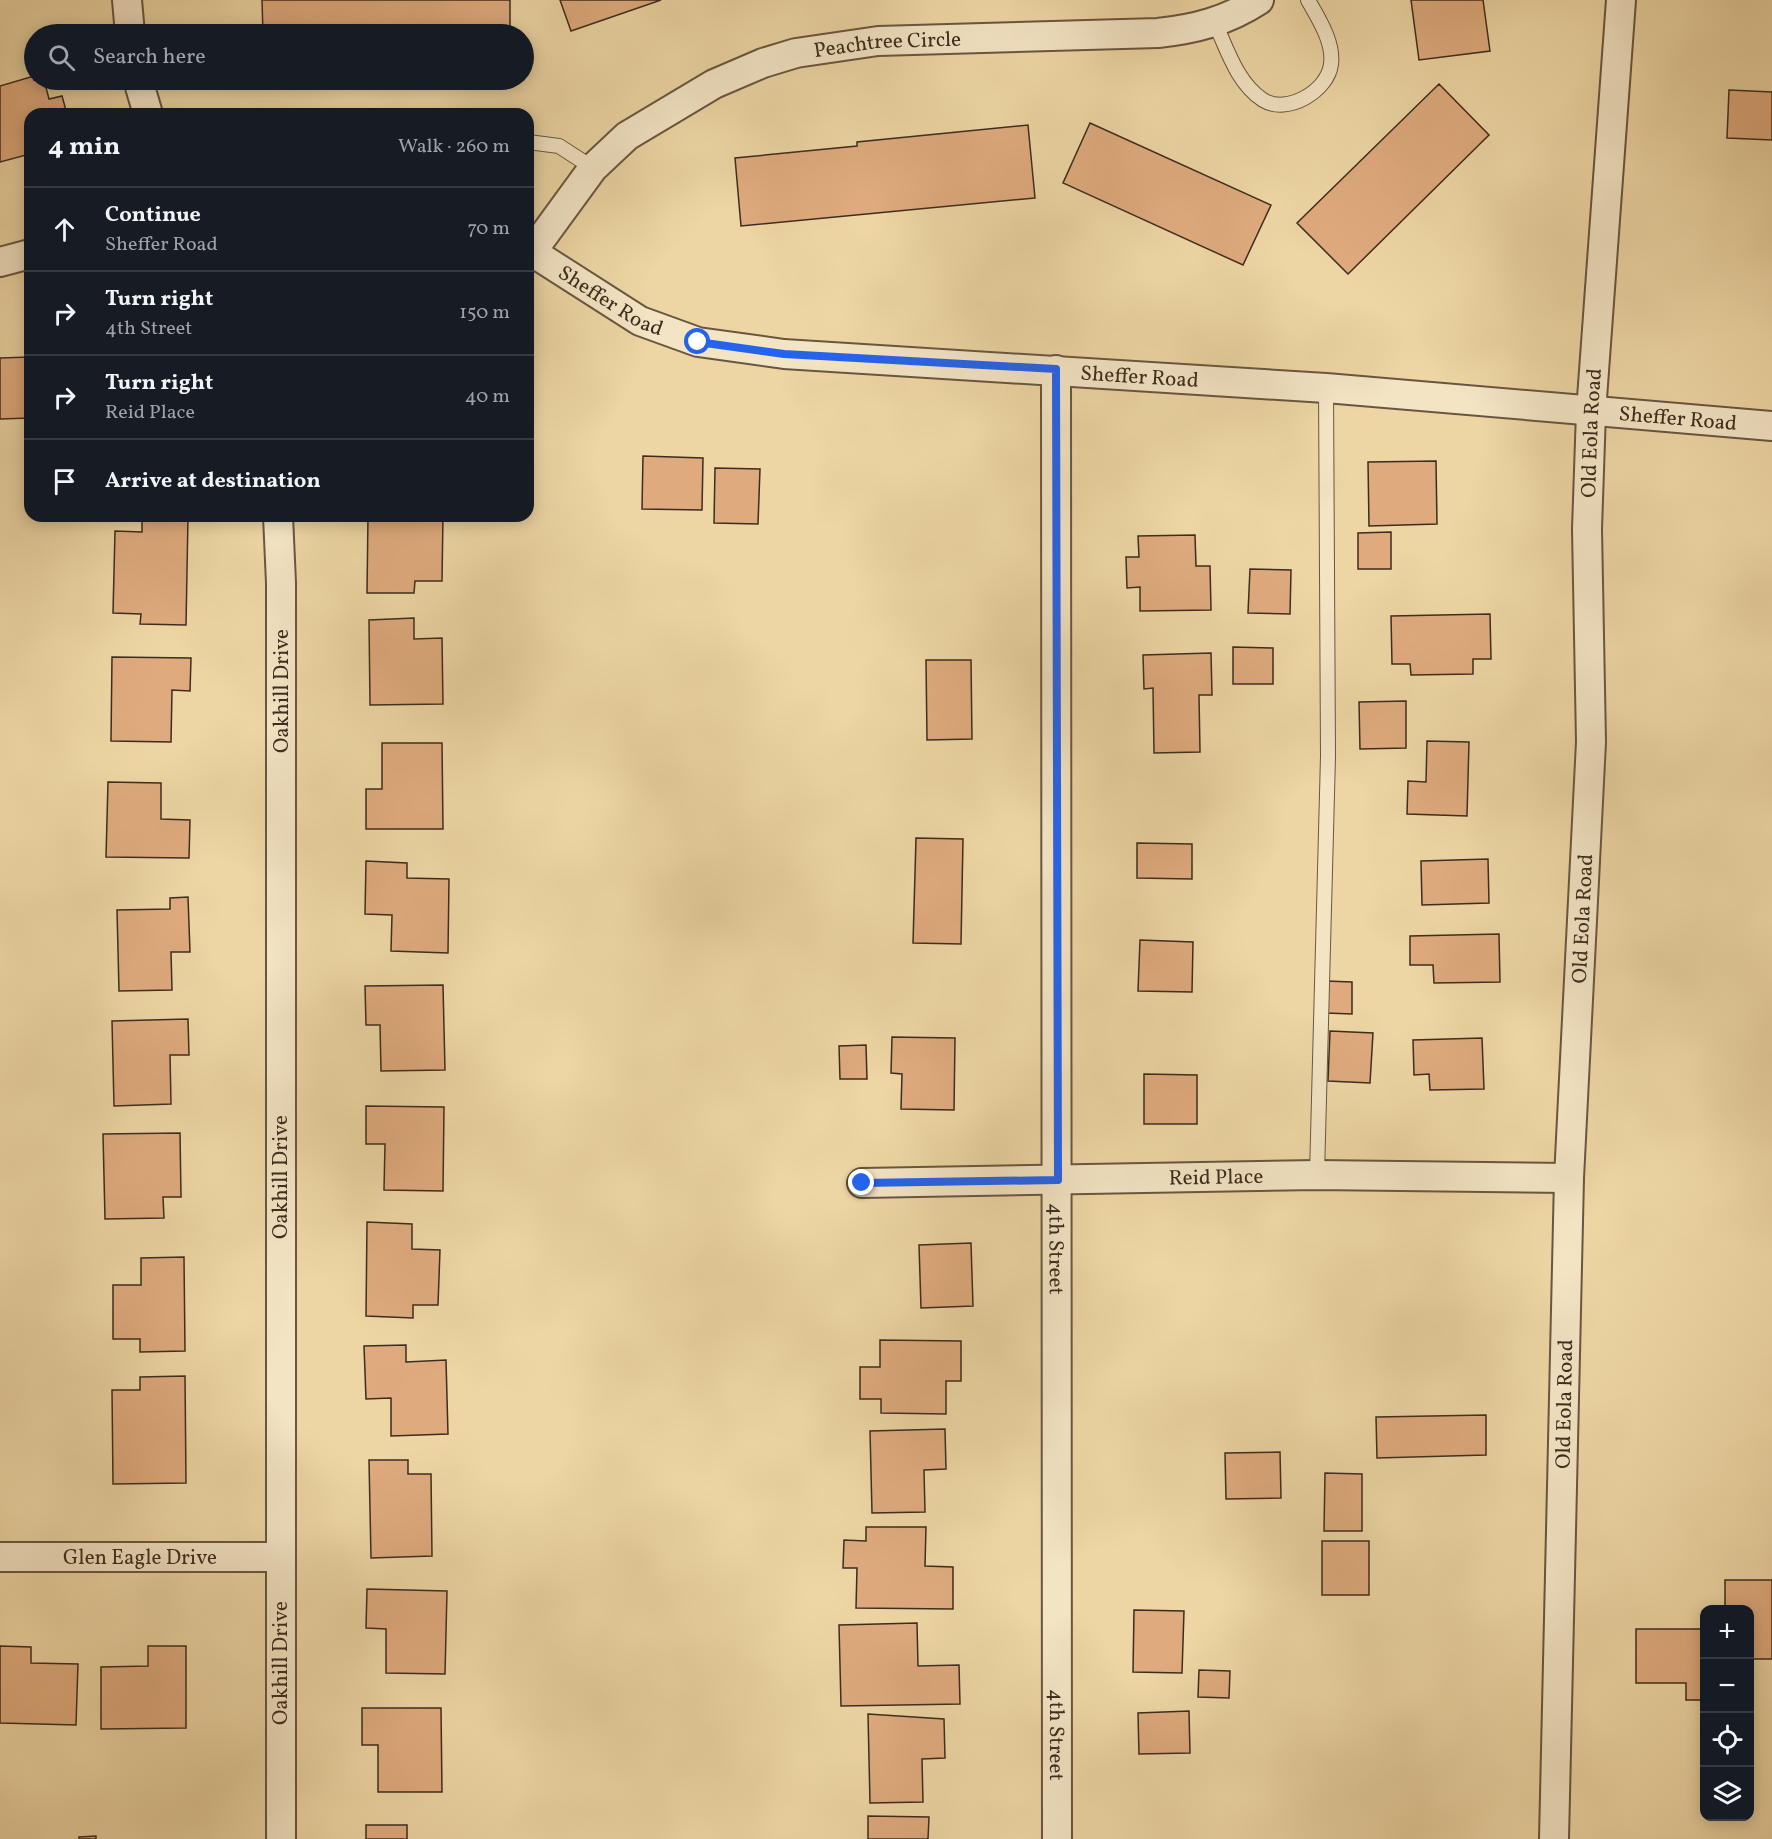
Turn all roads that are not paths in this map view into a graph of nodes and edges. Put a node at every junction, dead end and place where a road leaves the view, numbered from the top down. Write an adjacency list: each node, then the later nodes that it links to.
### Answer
1 (127, 0): 6 (street)
2 (1258, 0): 5 (street, Peachtree Circle)
3 (1308, 0): 5 (lane)
4 (1622, 0): 17 (street, Old Eola Road)
5 (1215, 23): 10 (street, Peachtree Circle)
6 (129, 24)
7 (141, 90): 8 (street)
8 (146, 108)
9 (534, 143): 10 (lane)
10 (593, 168): 11 (street, Peachtree Circle)
11 (534, 246)
12 (24, 256): 14 (street)
13 (534, 256): 15 (street, Sheffer Road)
14 (0, 262)
15 (1056, 369): 16 (street, Sheffer Road); 22 (street, 4th Street)
16 (1326, 388): 17 (street, Sheffer Road); 20 (lane)
17 (1591, 412): 18 (street, Sheffer Road); 21 (street, Old Eola Road)
18 (1772, 426)
19 (278, 522): 25 (street, Oakhill Drive)
20 (1317, 1175): 21 (street, Reid Place); 22 (street, Reid Place)
21 (1569, 1178): 28 (street, Old Eola Road)
22 (1058, 1180): 23 (street, Reid Place); 27 (street, 4th Street)
23 (862, 1183)
24 (0, 1557): 25 (street, Glen Eagle Drive)
25 (280, 1557): 26 (street, Oakhill Drive)
26 (281, 1839)
27 (1057, 1839)
28 (1554, 1839)

